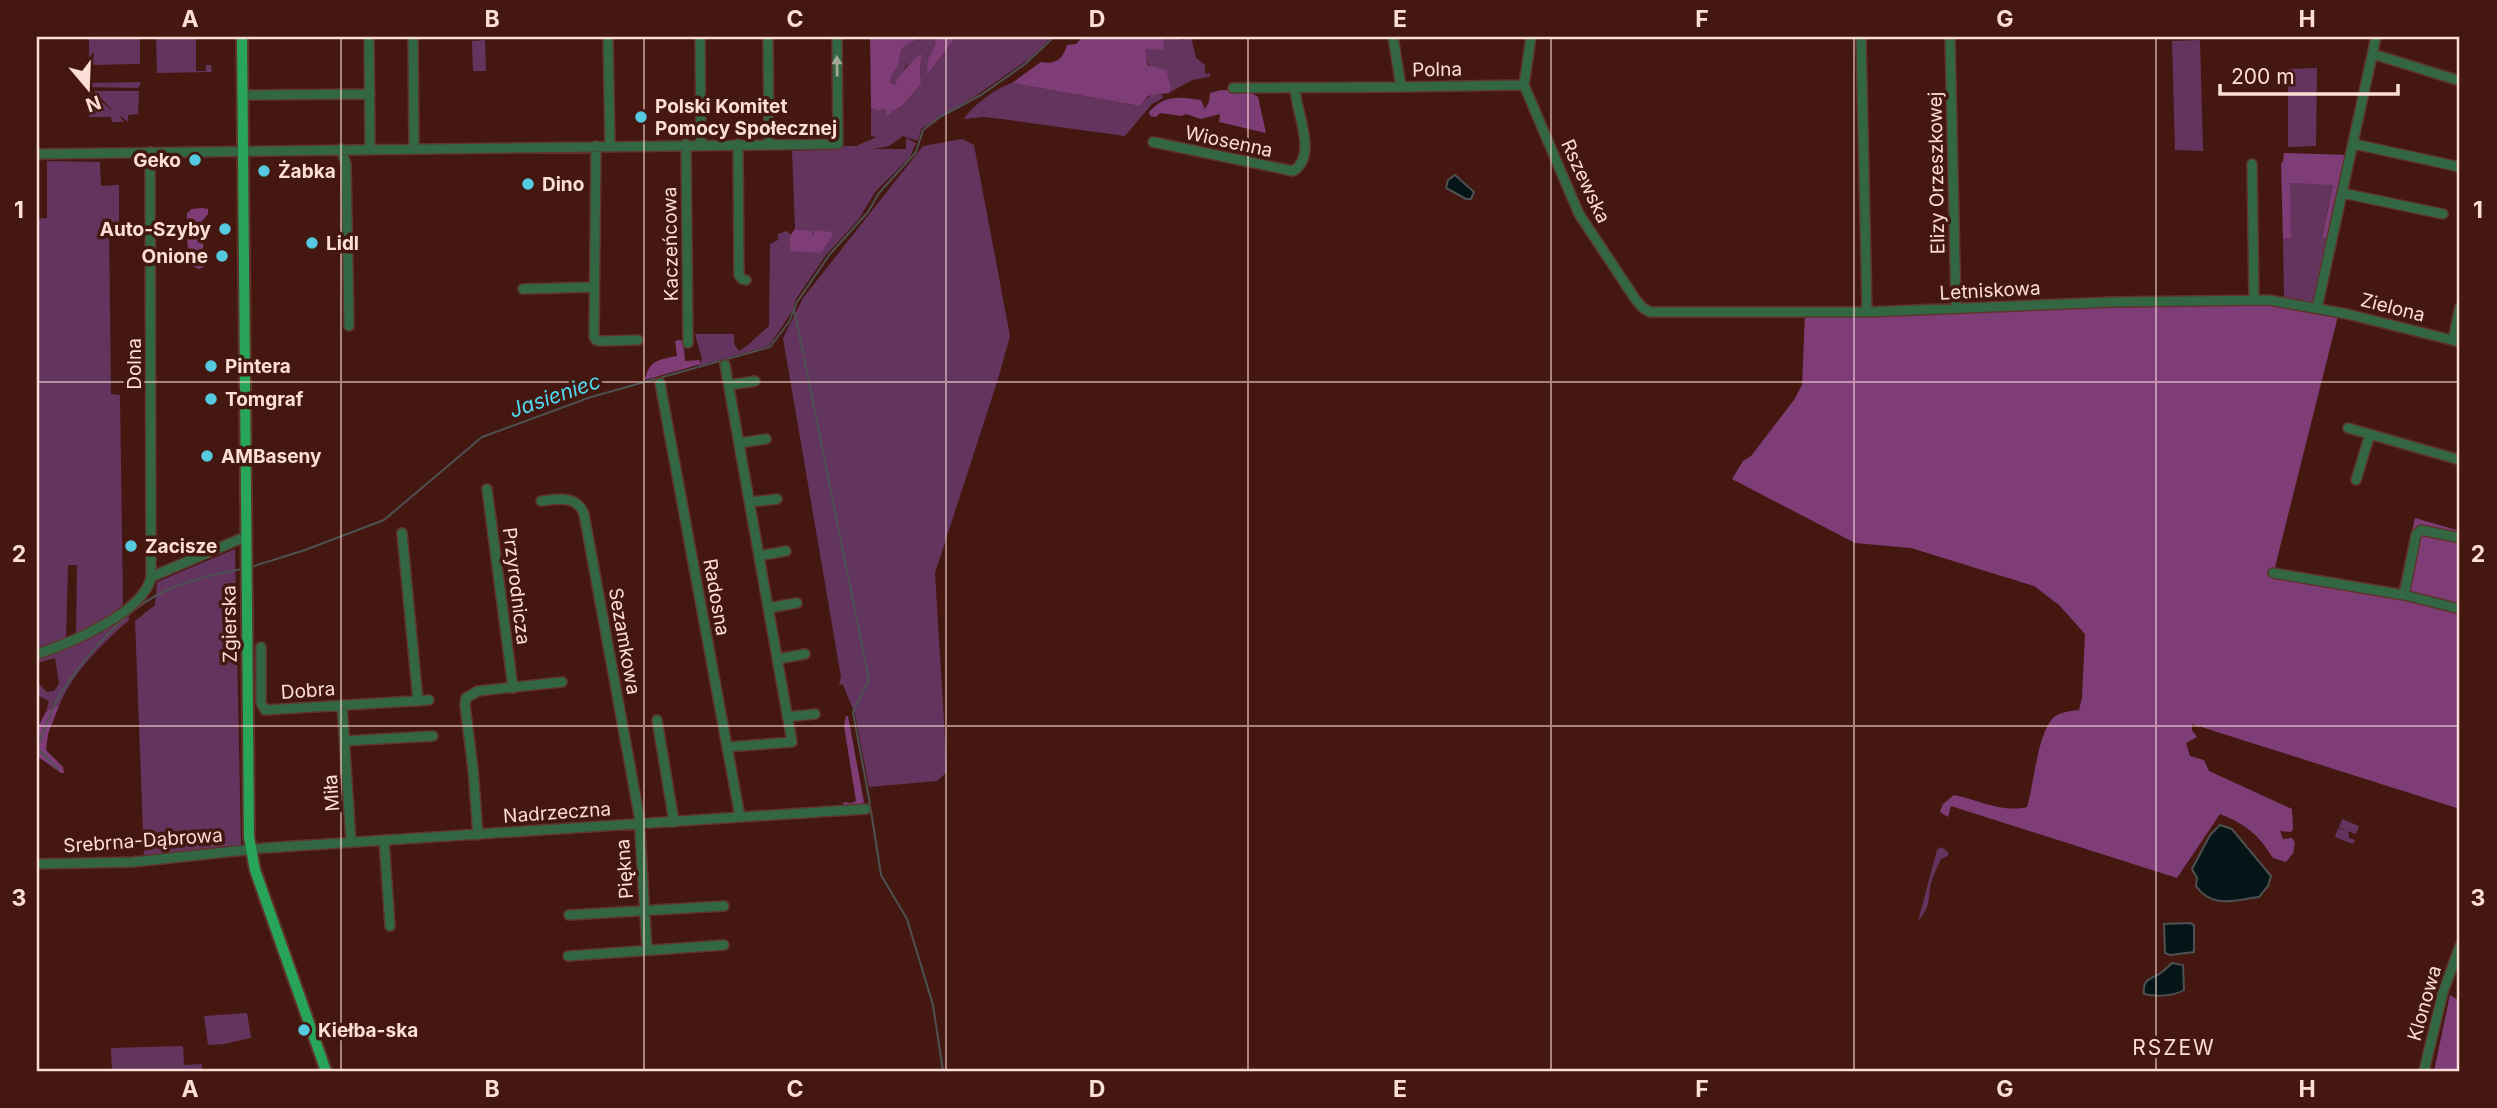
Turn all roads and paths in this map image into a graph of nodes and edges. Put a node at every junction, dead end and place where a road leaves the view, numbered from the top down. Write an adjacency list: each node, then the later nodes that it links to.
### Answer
1 (242, 37): 20 (main road, Zgierska)
2 (369, 37): 19 (street)
3 (413, 37): 30 (street)
4 (608, 37): 28 (street)
5 (700, 37): 23 (street)
6 (768, 37): 25 (street)
7 (836, 37): 25 (street, one-way to 7)
8 (1393, 37): 16 (street, Polna)
9 (1531, 37): 15 (street)
10 (1861, 37): 46 (street)
11 (1950, 37): 45 (street, Elizy Orzeszkowej)
12 (2376, 37): 13 (street)
13 (2373, 54): 14 (street); 26 (street)
14 (2460, 82)
15 (1524, 85): 16 (street, Polna); 47 (street, Rszewska)
16 (1401, 87): 18 (street)
17 (1233, 88): 18 (street)
18 (1295, 88): 21 (street, Wiosenna)
19 (370, 94): 20 (street); 29 (street)
20 (242, 95): 32 (main road, Zgierska)
21 (1153, 142)
22 (686, 144): 23 (street); 28 (street); 51 (street, Kaczeńcowa)
23 (701, 144): 24 (street)
24 (738, 144): 25 (street); 39 (street)
25 (769, 144)
26 (2354, 144): 36 (street); 37 (street)
27 (596, 146): 28 (street); 30 (street); 40 (street)
28 (610, 146)
29 (370, 148): 30 (street); 31 (street)
30 (414, 148)
31 (341, 149): 32 (street); 48 (street)
32 (243, 151): 33 (street); 68 (main road, Zgierska)
33 (150, 152): 34 (street); 72 (street, Dolna)
34 (37, 154)
35 (2252, 164): 42 (street)
36 (2460, 167)
37 (2343, 193): 38 (street); 44 (street)
38 (2442, 214)
39 (746, 280)
40 (594, 286): 41 (street); 49 (street)
41 (523, 289)
42 (2254, 300): 44 (street, Letniskowa); 45 (street, Letniskowa)
43 (2460, 307): 50 (street)
44 (2317, 308): 50 (street, Zielona)
45 (1956, 309): 46 (street, Letniskowa)
46 (1867, 312): 47 (street, Letniskowa)
47 (1664, 313)
48 (349, 326)
49 (638, 340)
50 (2456, 341)
51 (688, 343)
52 (725, 365): 55 (street)
53 (755, 381): 55 (street)
54 (660, 383): 91 (street, Radosna)
55 (729, 385): 59 (street)
56 (2348, 428): 57 (street)
57 (2370, 434): 60 (street); 61 (street)
58 (766, 439): 59 (street)
59 (739, 443): 65 (street)
60 (2460, 460)
61 (2356, 480)
62 (487, 489): 82 (street, Przyrodnicza)
63 (777, 499): 65 (street)
64 (541, 501): 95 (street, Sezamkowa)
65 (750, 502): 70 (street)
66 (402, 533): 84 (street)
67 (2460, 538): 73 (street)
68 (246, 539): 72 (street); 99 (main road, Zgierska)
69 (786, 551): 70 (street)
70 (759, 556): 75 (street)
71 (2273, 573): 73 (street)
72 (151, 577): 78 (street)
73 (2404, 595): 76 (street)
74 (797, 604): 75 (street)
75 (768, 608): 80 (street)
76 (2460, 609)
77 (261, 647): 85 (street, Dobra)
78 (37, 654)
79 (805, 654): 80 (street)
80 (777, 659): 87 (street)
81 (562, 682): 82 (street)
82 (513, 688): 96 (street)
83 (429, 700): 84 (street, Dobra)
84 (418, 701): 85 (street, Dobra)
85 (342, 705): 90 (street, Miła)
86 (815, 715): 87 (street)
87 (787, 717): 91 (street)
88 (657, 720): 94 (street)
89 (433, 736): 90 (street)
90 (345, 741): 98 (street, Miła)
91 (727, 747): 93 (street, Radosna)
92 (866, 809): 93 (street, Nadrzeczna)
93 (740, 817): 94 (street, Nadrzeczna)
94 (674, 822): 95 (street, Nadrzeczna)
95 (639, 824): 96 (street, Nadrzeczna); 102 (street, Piękna)
96 (478, 835): 97 (street, Nadrzeczna)
97 (384, 840): 98 (street, Nadrzeczna); 104 (street)
98 (351, 842): 99 (street, Nadrzeczna)
99 (251, 849): 100 (street, Srebrna-Dąbrowa); 109 (main road, Zgierska)
100 (37, 864)
101 (724, 906): 102 (street, Piękna)
102 (645, 911): 103 (street, Piękna); 107 (street, Piękna)
103 (569, 915)
104 (390, 926)
105 (724, 945): 107 (street)
106 (2460, 946): 110 (street, Klonowa)
107 (647, 950): 108 (street)
108 (568, 956)
109 (326, 1071)
110 (2424, 1071)

